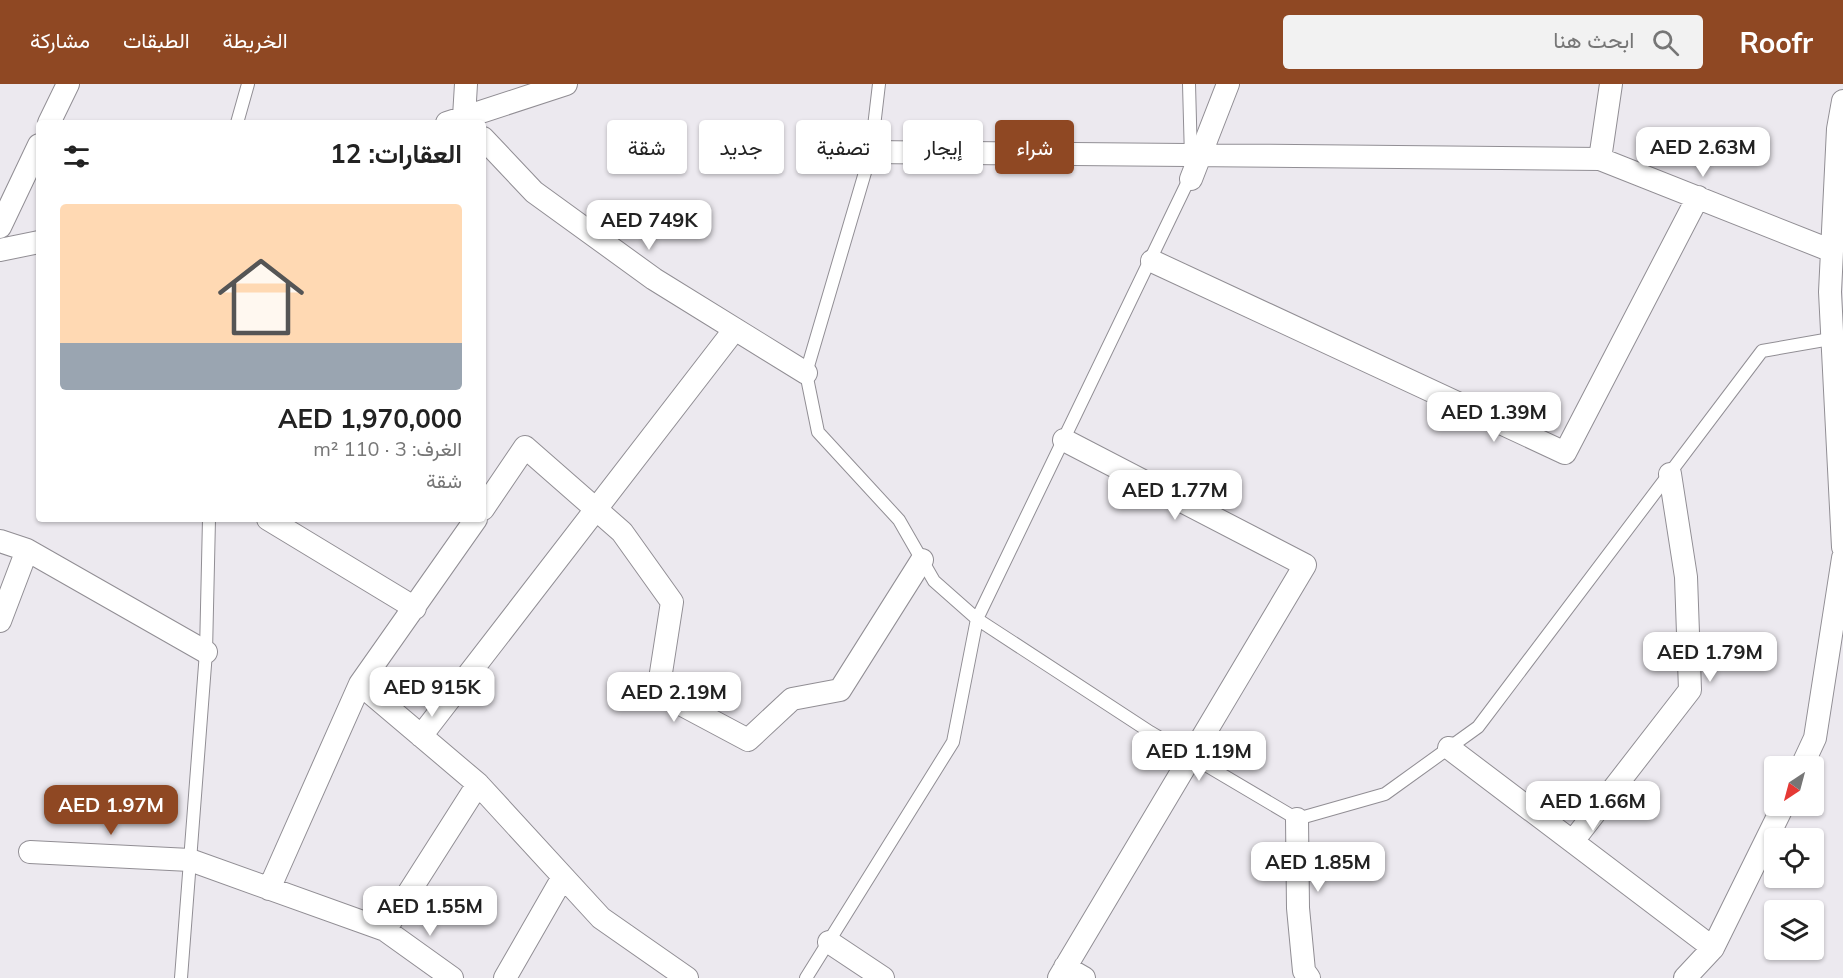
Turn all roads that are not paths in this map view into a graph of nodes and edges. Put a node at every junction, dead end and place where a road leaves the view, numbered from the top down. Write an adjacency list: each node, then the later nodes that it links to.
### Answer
1 (68, 84): 10 (street)
2 (248, 84): 11 (lane)
3 (466, 84): 12 (street)
4 (566, 84): 13 (street)
5 (879, 84): 14 (lane)
6 (1189, 84): 18 (lane)
7 (1228, 84): 18 (street)
8 (1611, 84): 19 (street)
9 (1843, 101): 26 (street)
10 (50, 120)
11 (238, 120)
12 (460, 120)
13 (463, 120)
14 (875, 120)
15 (486, 141): 28 (street)
16 (36, 151): 23 (street)
17 (891, 152): 18 (street)
18 (1196, 155): 19 (street); 21 (street)
19 (1600, 159): 22 (street)
20 (865, 174): 30 (lane)
21 (1191, 179): 27 (lane)
22 (1698, 198): 26 (street); 27 (street)
23 (0, 227)
24 (36, 243): 25 (street)
25 (0, 250)
26 (1832, 251): 29 (street)
27 (1152, 261): 31 (lane)
28 (735, 330): 30 (street); 34 (street)
29 (1838, 338): 32 (lane); 39 (street)
30 (806, 373): 42 (lane)
31 (1064, 441): 44 (lane); 51 (street)
32 (1670, 474): 49 (lane); 55 (street)
33 (486, 505): 34 (street)
34 (597, 509): 42 (street); 48 (street)
35 (209, 522): 46 (lane)
36 (273, 522): 43 (street)
37 (474, 522): 43 (street)
38 (0, 541): 40 (street)
39 (1843, 547)
40 (27, 550): 45 (street); 46 (street)
41 (1843, 558): 50 (street)
42 (922, 560): 44 (lane)
43 (415, 608): 47 (street)
44 (977, 619): 51 (lane); 61 (lane)
45 (0, 621)
46 (206, 652): 57 (lane)
47 (360, 684): 48 (street); 59 (street)
48 (422, 736): 52 (street)
49 (1449, 748): 54 (lane); 55 (street)
50 (1807, 756)
51 (1191, 757): 54 (lane); 63 (street)
52 (477, 784): 58 (street); 60 (street)
53 (1777, 816): 62 (street)
54 (1297, 819): 70 (street)
55 (1573, 842): 62 (street)
56 (30, 852): 57 (street)
57 (190, 860): 59 (street); 64 (lane)
58 (563, 877): 66 (street); 67 (street)
59 (269, 889): 60 (street)
60 (385, 930): 65 (street)
61 (829, 942): 68 (lane); 69 (street)
62 (1713, 948): 71 (street)
63 (1069, 974)
64 (181, 978)
65 (452, 978)
66 (505, 978)
67 (687, 978)
68 (806, 978)
69 (883, 978)
70 (1309, 978)
71 (1685, 978)

